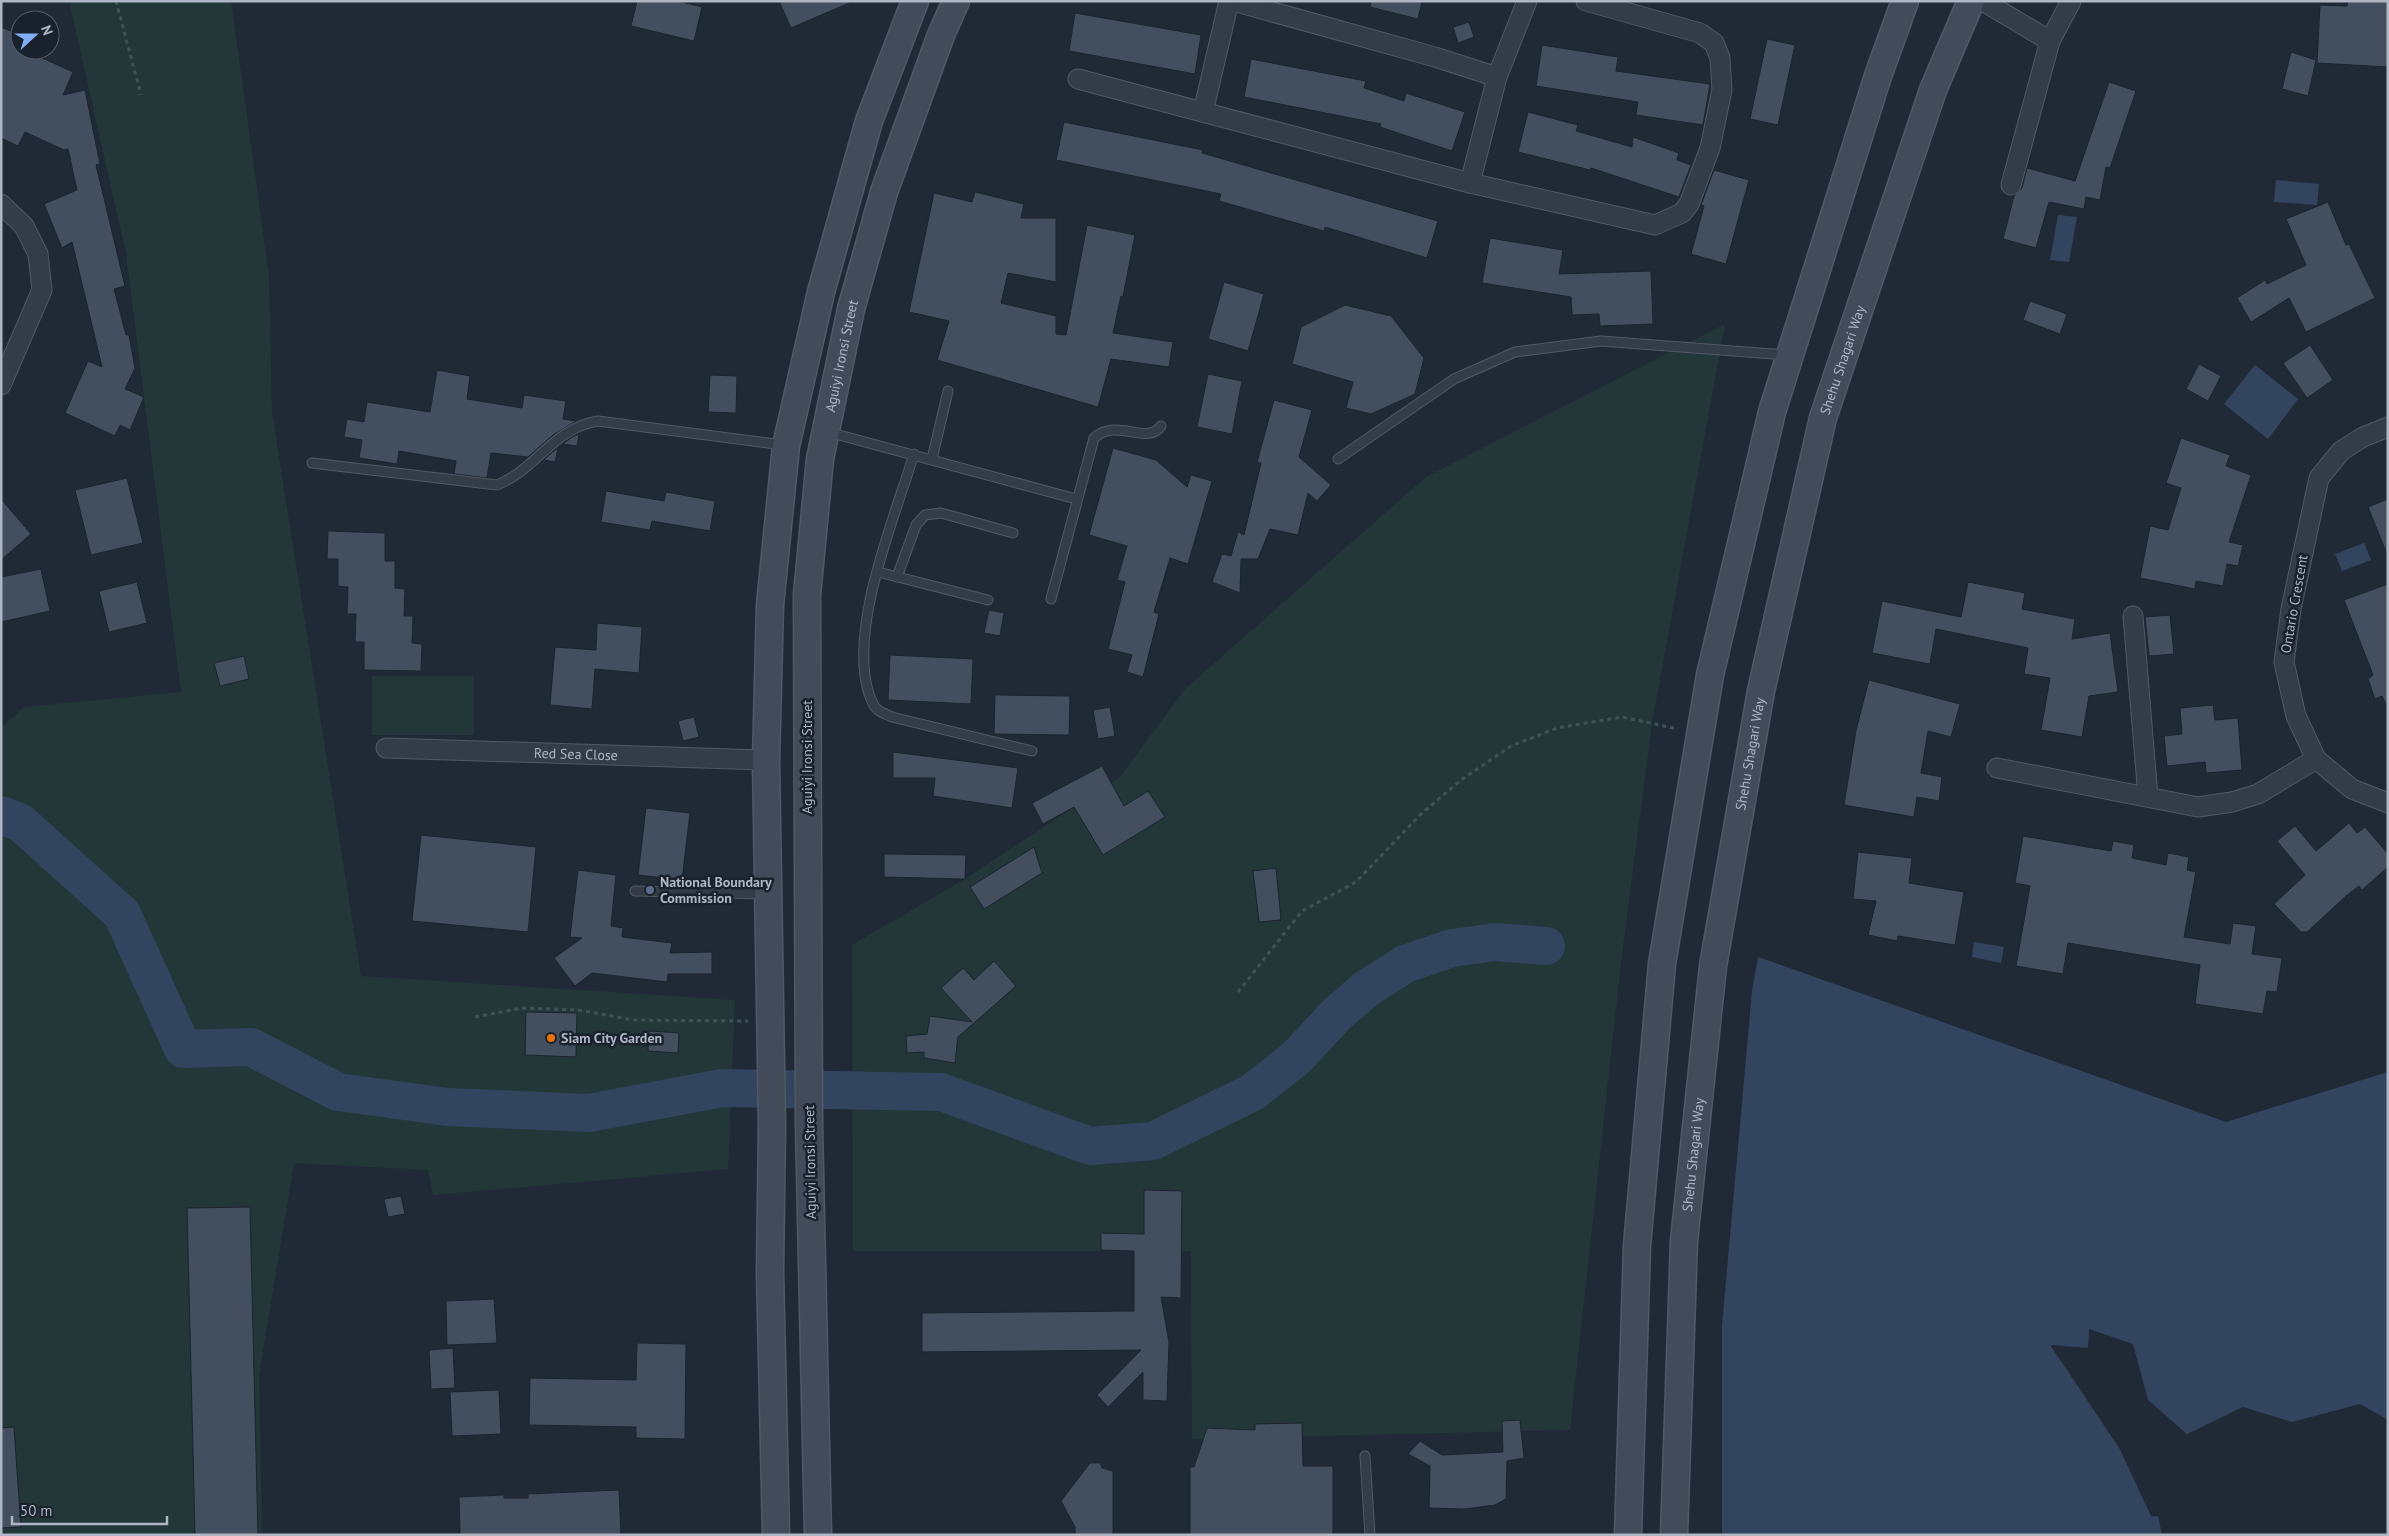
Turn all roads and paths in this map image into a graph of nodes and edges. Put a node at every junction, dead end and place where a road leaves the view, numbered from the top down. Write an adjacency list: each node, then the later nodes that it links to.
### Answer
1 (116, 1): 14 (path)
2 (915, 1): 25 (main road)
3 (956, 1): 24 (main road, Aguiyi Ironsi Street)
4 (1231, 1): 12 (street); 15 (street)
5 (1526, 1): 12 (street)
6 (1586, 1): 16 (street)
7 (1906, 1): 19 (main road)
8 (1971, 1): 55 (main road, Shehu Shagari Way)
9 (1983, 1): 11 (street)
10 (2071, 1): 11 (street)
11 (2050, 41): 17 (street)
12 (1497, 77): 16 (street)
13 (1078, 79): 15 (street)
14 (141, 94)
15 (1203, 112): 16 (street)
16 (1470, 183)
17 (2011, 185)
18 (1, 204): 20 (street)
19 (1790, 355): 28 (lane); 37 (main road)
20 (1, 385)
21 (948, 391): 27 (lane)
22 (1161, 426): 30 (lane)
23 (2388, 427): 40 (street, Ontario Crescent)
24 (826, 431): 26 (lane); 52 (main road, Aguiyi Ironsi Street)
25 (786, 446): 29 (lane); 41 (main road)
26 (914, 454): 27 (lane); 32 (lane)
27 (932, 459): 30 (lane)
28 (1338, 459)
29 (312, 463)
30 (1076, 500): 34 (lane)
31 (1013, 533): 33 (lane)
32 (878, 572): 33 (lane); 39 (lane)
33 (897, 577): 35 (lane)
34 (1051, 599)
35 (988, 600)
36 (2133, 616): 43 (street)
37 (1701, 733): 47 (path); 54 (main road)
38 (386, 748): 41 (street, Red Sea Close)
39 (1032, 751)
40 (2316, 759): 43 (street); 44 (street, Ontario Crescent)
41 (766, 760): 46 (main road)
42 (1996, 768): 43 (street)
43 (2148, 797)
44 (2388, 803)
45 (635, 891): 46 (lane)
46 (769, 894): 49 (main road)
47 (1238, 992)
48 (475, 1017): 49 (path)
49 (771, 1030): 51 (main road)
50 (1365, 1456): 53 (lane)
51 (776, 1535)
52 (818, 1535)
53 (1370, 1535)
54 (1628, 1535)
55 (1674, 1535)

